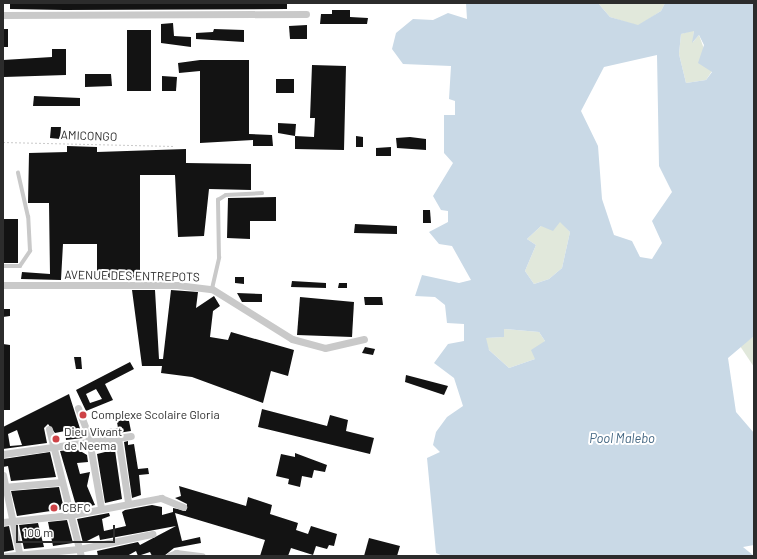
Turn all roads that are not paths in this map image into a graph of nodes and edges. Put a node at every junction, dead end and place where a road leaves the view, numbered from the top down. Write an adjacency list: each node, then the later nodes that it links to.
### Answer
1 (306, 14): 2 (street)
2 (3, 15)
3 (18, 173): 5 (lane)
4 (262, 193): 7 (lane)
5 (3, 266)
6 (3, 285): 7 (street, AVENUE DES ENTREPOTS)
7 (212, 289): 8 (street, AVENUE DES ENTREPOTS)
8 (364, 339)
9 (78, 408): 13 (street)
10 (49, 429): 14 (street)
11 (131, 436): 12 (street)
12 (118, 438): 13 (street); 19 (street)
13 (88, 443): 14 (street); 21 (street)
14 (54, 448): 15 (street); 17 (street)
15 (3, 454)
16 (3, 475): 18 (street)
17 (62, 482): 18 (street); 22 (street)
18 (5, 487): 23 (street)
19 (128, 502): 20 (street); 21 (street)
20 (183, 507)
21 (101, 508): 22 (street)
22 (70, 515): 23 (street); 27 (street)
23 (13, 521): 24 (street); 26 (street)
24 (3, 522)
25 (152, 534): 27 (street)
26 (19, 552): 27 (street); 28 (street)
27 (80, 553)
28 (6, 556)
29 (169, 556): 30 (street)
30 (202, 556)

